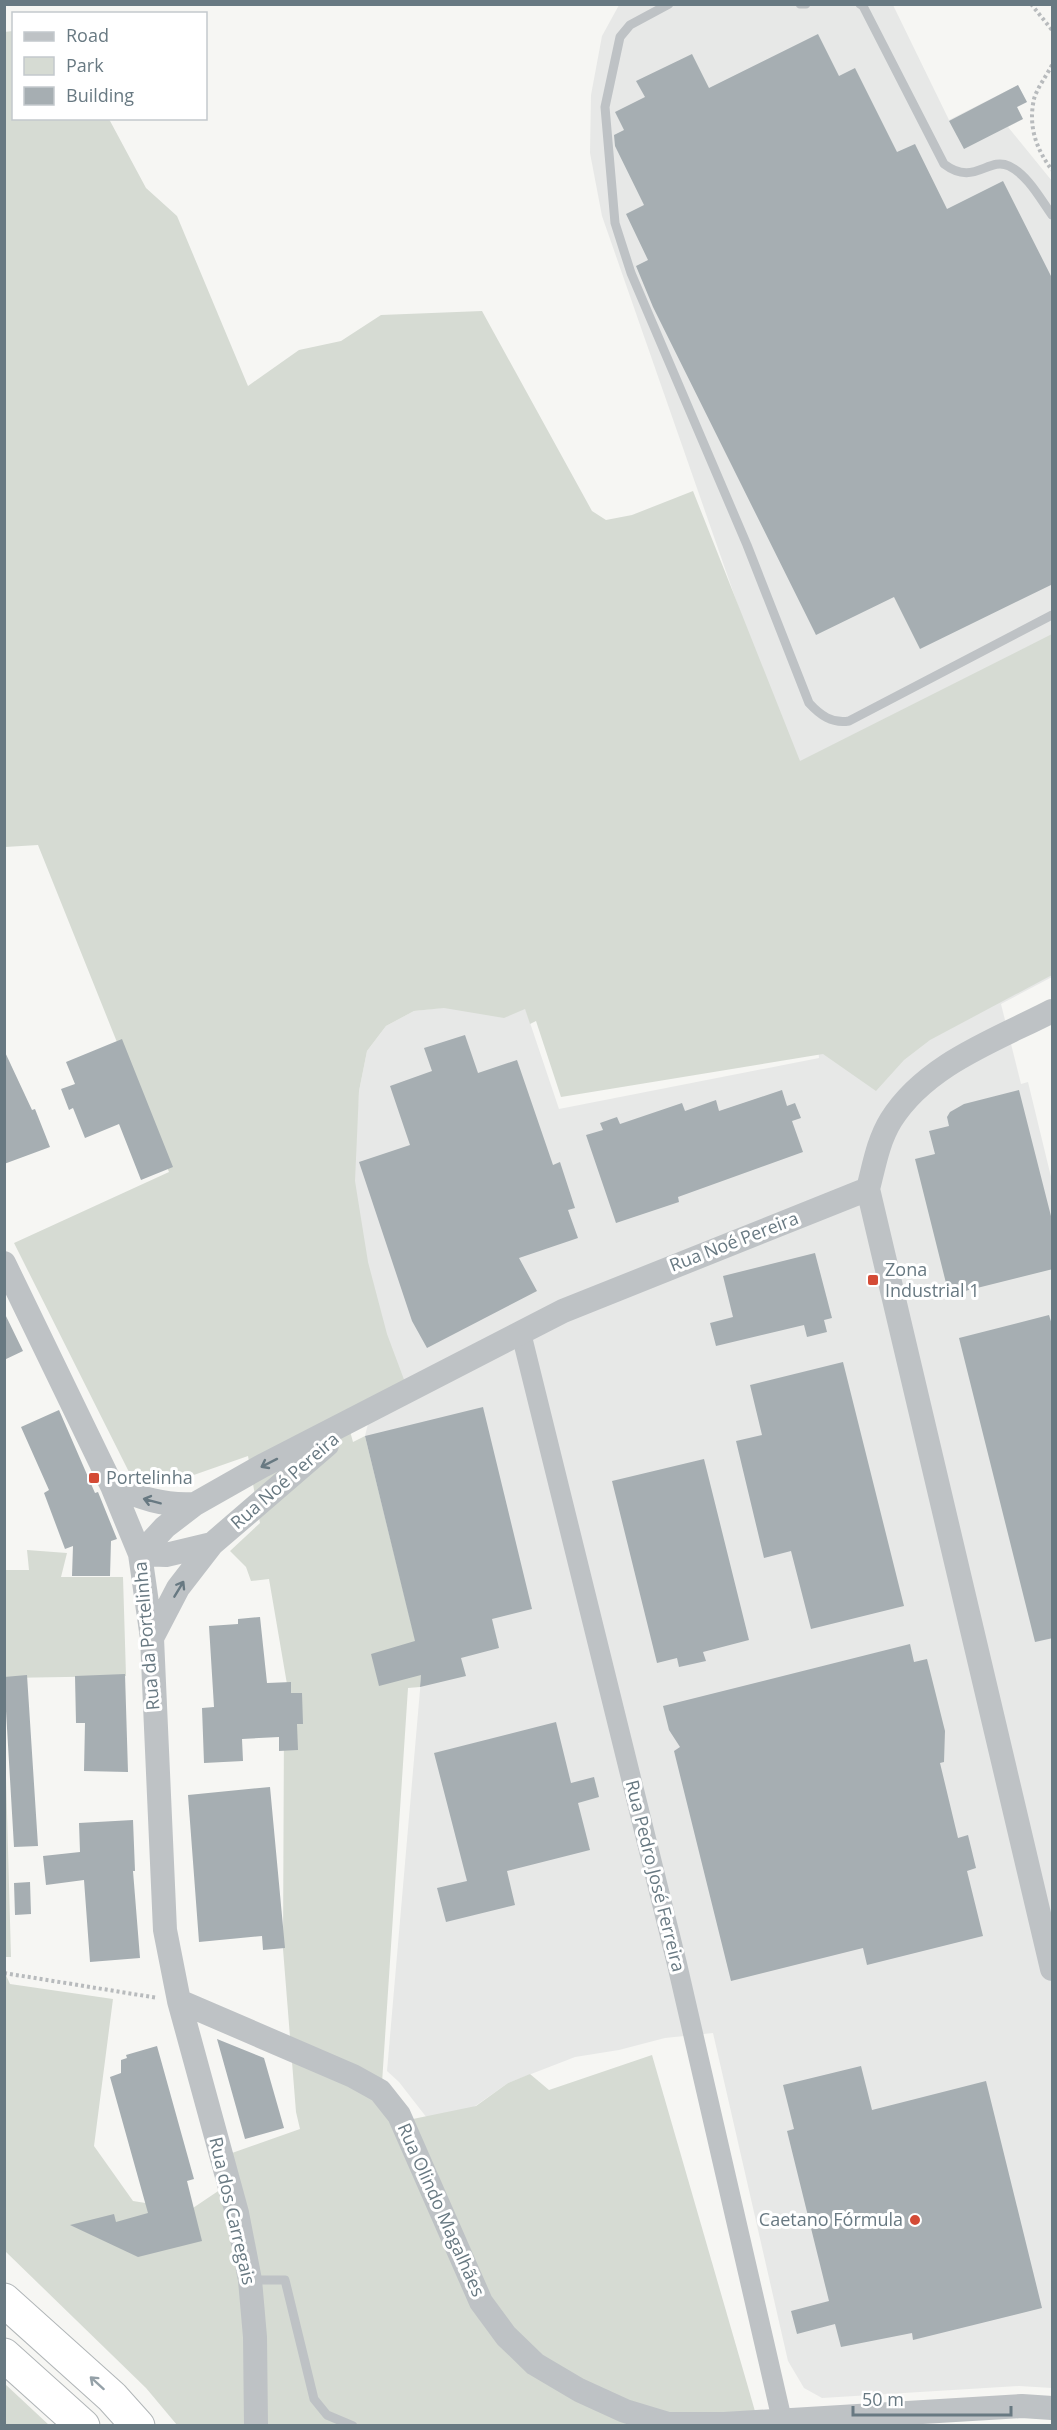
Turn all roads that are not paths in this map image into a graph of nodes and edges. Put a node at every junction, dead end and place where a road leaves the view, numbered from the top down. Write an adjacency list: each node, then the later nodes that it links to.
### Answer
1 (669, 4): 6 (lane)
2 (800, 4): 3 (lane)
3 (806, 4)
4 (860, 4): 5 (lane)
5 (1053, 215)
6 (1053, 615)
7 (1053, 1011): 8 (street)
8 (868, 1189): 10 (street, Rua Noé Pereira); 17 (street)
9 (4, 1263): 12 (street, Rua da Portelinha)
10 (521, 1333): 11 (street, Rua Noé Pereira); 24 (street, Rua Pedro José Ferreira)
11 (359, 1418): 13 (street, Rua Noé Pereira, one-way to 13); 14 (street, Rua Noé Pereira)
12 (112, 1486): 13 (street, Rua Noé Pereira, one-way to 12); 15 (street, Rua da Portelinha)
13 (195, 1504): 15 (street, Rua Noé Pereira)
14 (212, 1545): 15 (street, Rua Noé Pereira); 16 (street, Rua Noé Pereira, one-way to 14)
15 (140, 1554): 16 (street, Rua da Portelinha)
16 (152, 1638): 18 (street, Rua da Portelinha)
17 (1053, 1969)
18 (179, 2001): 19 (street, Rua dos Carregais); 24 (street, Rua Olindo Magalhães)
19 (250, 2280): 23 (street, Rua dos Carregais); 27 (lane)
20 (4, 2300): 26 (highway, one-way to 20)
21 (4, 2355): 25 (highway)
22 (1053, 2408): 24 (street, Rua Olindo Magalhães)
23 (256, 2419)
24 (782, 2420)
25 (83, 2426)
26 (138, 2426)
27 (353, 2426)

